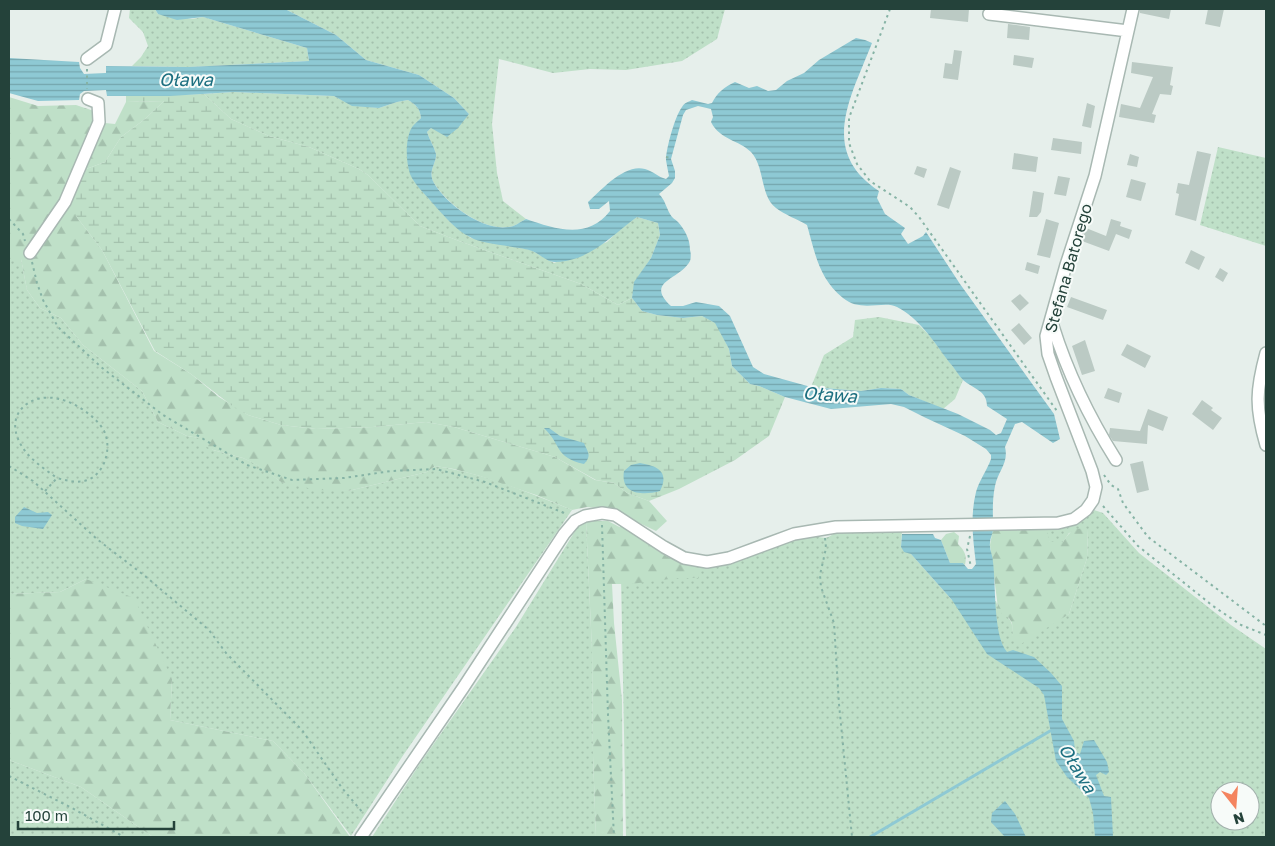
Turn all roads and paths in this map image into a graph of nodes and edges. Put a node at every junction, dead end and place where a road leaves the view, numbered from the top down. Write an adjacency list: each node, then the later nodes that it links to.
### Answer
1 (115, 9): 6 (street)
2 (890, 9): 15 (path)
3 (1133, 9): 5 (street, Stefana Batorego)
4 (989, 14): 5 (street)
5 (1128, 31): 13 (street, Stefana Batorego)
6 (87, 59)
7 (87, 72): 8 (path)
8 (87, 95): 12 (street)
9 (666, 157): 10 (path)
10 (672, 158)
11 (9, 220): 12 (path)
12 (30, 253): 24 (path)
13 (1050, 322): 15 (street, Stefana Batorego); 17 (street)
14 (1266, 353): 16 (street)
15 (1072, 421): 22 (street, Stefana Batorego)
16 (1266, 445)
17 (1116, 460)
18 (9, 466): 21 (path)
19 (1103, 472): 28 (path)
20 (57, 478): 20 (path); 21 (path)
21 (45, 492): 31 (path)
22 (1093, 500): 25 (street); 29 (path)
23 (602, 512): 24 (street); 25 (street); 34 (path)
24 (571, 517): 31 (street)
25 (968, 524): 27 (path)
26 (825, 539): 35 (path)
27 (971, 567)
28 (1266, 626)
29 (1266, 635)
30 (9, 776): 32 (path)
31 (373, 820): 33 (street)
32 (124, 837)
33 (361, 837)
34 (614, 837)
35 (852, 837)

